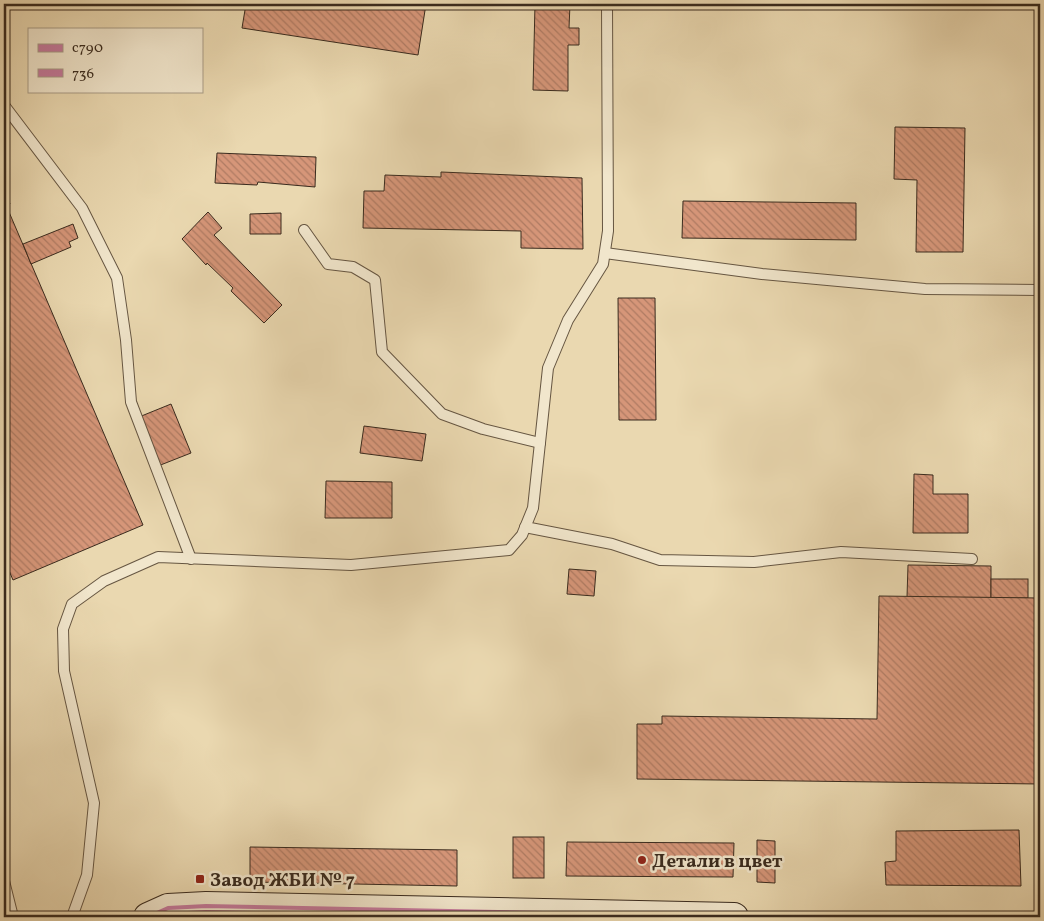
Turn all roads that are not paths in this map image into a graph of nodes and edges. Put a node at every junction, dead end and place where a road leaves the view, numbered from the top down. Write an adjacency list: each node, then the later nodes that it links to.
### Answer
1 (607, 4): 4 (lane)
2 (4, 105): 8 (lane)
3 (304, 230): 6 (lane)
4 (605, 253): 5 (lane); 6 (lane)
5 (1040, 290)
6 (540, 443): 7 (lane)
7 (525, 527): 8 (lane); 9 (lane)
8 (191, 559): 12 (lane)
9 (972, 560)
10 (4, 881): 11 (lane)
11 (13, 917)
12 (72, 917)
13 (148, 917): 14 (street)
14 (734, 917)

